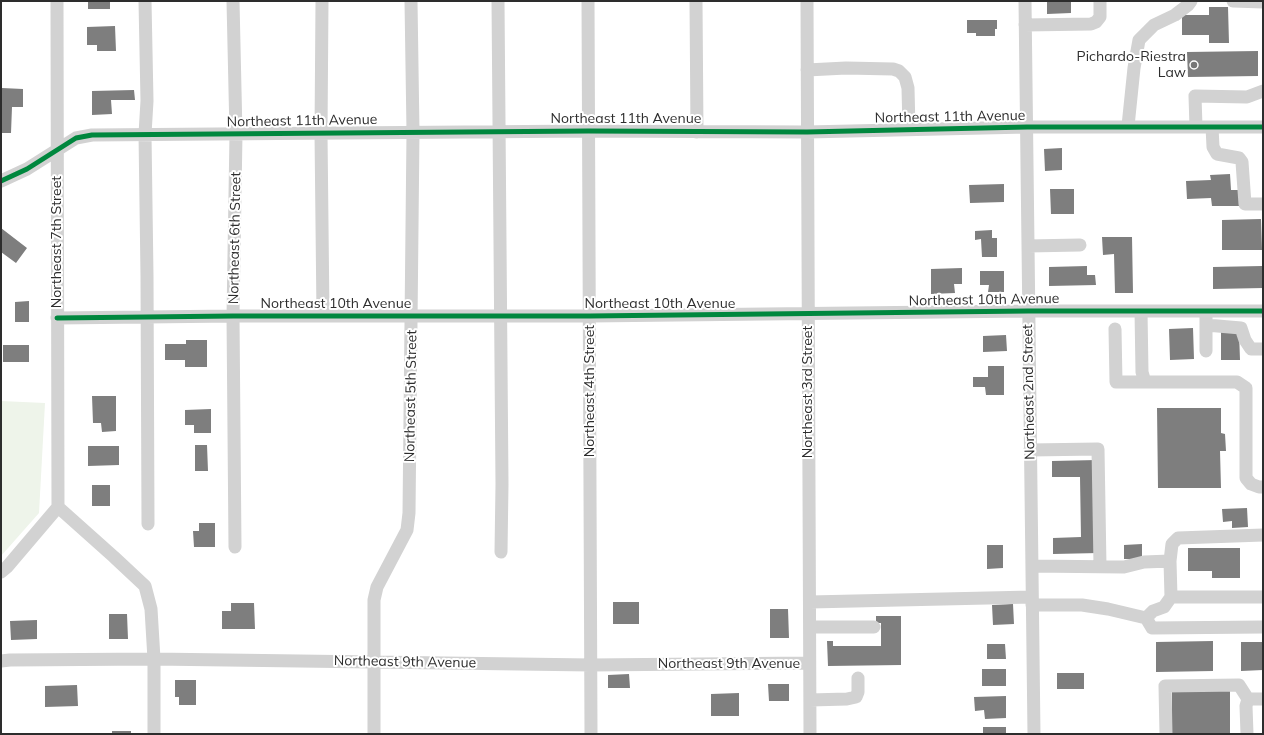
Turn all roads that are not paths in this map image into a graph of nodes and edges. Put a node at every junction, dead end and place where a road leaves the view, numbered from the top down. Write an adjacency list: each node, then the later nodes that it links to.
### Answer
1 (57, 1): 32 (street, Northeast 7th Street)
2 (145, 1): 30 (street)
3 (233, 1): 31 (street, Northeast 6th Street)
4 (322, 1): 29 (street)
5 (411, 1): 26 (street, Northeast 5th Street)
6 (498, 1): 24 (street)
7 (588, 1): 25 (street, Northeast 4th Street)
8 (696, 1): 27 (street)
9 (807, 1): 16 (street, Northeast 3rd Street)
10 (1025, 1): 15 (street, Northeast 2nd Street)
11 (1100, 1): 15 (street)
12 (1190, 1): 18 (street)
13 (1241, 1): 14 (street)
14 (1263, 2)
15 (1025, 25): 21 (street, Northeast 2nd Street)
16 (807, 70): 23 (street); 28 (street, Northeast 3rd Street)
17 (1263, 91): 19 (street)
18 (1128, 126): 19 (street, Northeast 11th Avenue); 21 (street, Northeast 11th Avenue)
19 (1196, 126): 22 (street, Northeast 11th Avenue)
20 (1263, 126): 22 (street, Northeast 11th Avenue)
21 (1027, 127): 23 (street, Northeast 11th Avenue); 36 (street, Northeast 2nd Street)
22 (1212, 127): 34 (street)
23 (909, 130): 28 (street, Northeast 11th Avenue)
24 (499, 131): 25 (street, Northeast 11th Avenue); 26 (street, Northeast 11th Avenue); 46 (street)
25 (588, 131): 27 (street, Northeast 11th Avenue); 47 (street, Northeast 4th Street)
26 (413, 132): 29 (street, Northeast 11th Avenue); 45 (street, Northeast 5th Street)
27 (697, 132): 28 (street, Northeast 11th Avenue)
28 (807, 132): 41 (street, Northeast 3rd Street)
29 (321, 133): 31 (street, Northeast 11th Avenue); 44 (street)
30 (145, 134): 31 (street, Northeast 11th Avenue); 32 (street, Northeast 11th Avenue); 42 (street)
31 (236, 134): 43 (street, Northeast 6th Street)
32 (56, 152): 33 (street, Northeast 11th Avenue); 48 (street, Northeast 7th Street)
33 (1, 181)
34 (1263, 204)
35 (1080, 245): 36 (street)
36 (1028, 246): 37 (street, Northeast 2nd Street)
37 (1028, 311): 38 (street, Northeast 10th Avenue); 41 (street, Northeast 10th Avenue); 54 (street, Northeast 2nd Street)
38 (1142, 311): 39 (street, Northeast 10th Avenue); 53 (street)
39 (1206, 311): 40 (street, Northeast 10th Avenue); 49 (street)
40 (1263, 311)
41 (808, 314): 47 (street, Northeast 10th Avenue); 68 (street, Northeast 3rd Street)
42 (147, 316): 43 (street, Northeast 10th Avenue); 48 (street, Northeast 10th Avenue); 57 (street)
43 (234, 316): 44 (street, Northeast 10th Avenue); 59 (street, Northeast 6th Street)
44 (323, 316): 45 (street, Northeast 10th Avenue)
45 (412, 316): 46 (street, Northeast 10th Avenue); 75 (street, Northeast 5th Street)
46 (501, 316): 47 (street, Northeast 10th Avenue); 60 (street)
47 (590, 316): 77 (street, Northeast 4th Street)
48 (57, 318): 56 (street, Northeast 7th Street)
49 (1206, 325): 51 (street); 52 (street)
50 (1115, 329): 53 (street)
51 (1263, 349)
52 (1206, 351)
53 (1145, 382): 55 (street)
54 (1030, 450): 62 (street, Northeast 2nd Street); 63 (street)
55 (1263, 487)
56 (58, 507): 64 (street); 73 (street)
57 (148, 524)
58 (1263, 534): 61 (street)
59 (235, 547)
60 (500, 552)
61 (1170, 562): 63 (street); 65 (street)
62 (1032, 566): 63 (street); 67 (street, Northeast 2nd Street)
63 (1100, 566)
64 (1, 572)
65 (1171, 597): 66 (street); 69 (street)
66 (1263, 597)
67 (1032, 601): 68 (street); 69 (street); 86 (street, Northeast 2nd Street)
68 (810, 602): 70 (street, Northeast 3rd Street)
69 (1146, 618): 72 (street)
70 (810, 627): 71 (street); 76 (street, Northeast 3rd Street)
71 (874, 627)
72 (1263, 627)
73 (154, 659): 74 (street, Northeast 9th Avenue); 75 (street, Northeast 9th Avenue); 82 (street)
74 (1, 662)
75 (374, 662): 77 (street, Northeast 9th Avenue); 83 (street, Northeast 5th Street)
76 (810, 663): 77 (street, Northeast 9th Avenue); 81 (street, Northeast 3rd Street)
77 (591, 665): 84 (street, Northeast 4th Street)
78 (858, 678): 81 (street)
79 (1248, 699): 80 (street); 87 (street); 88 (street)
80 (1263, 699)
81 (810, 700): 85 (street, Northeast 3rd Street)
82 (154, 734)
83 (374, 734)
84 (591, 734)
85 (810, 734)
86 (1034, 734)
87 (1166, 734)
88 (1247, 734)

